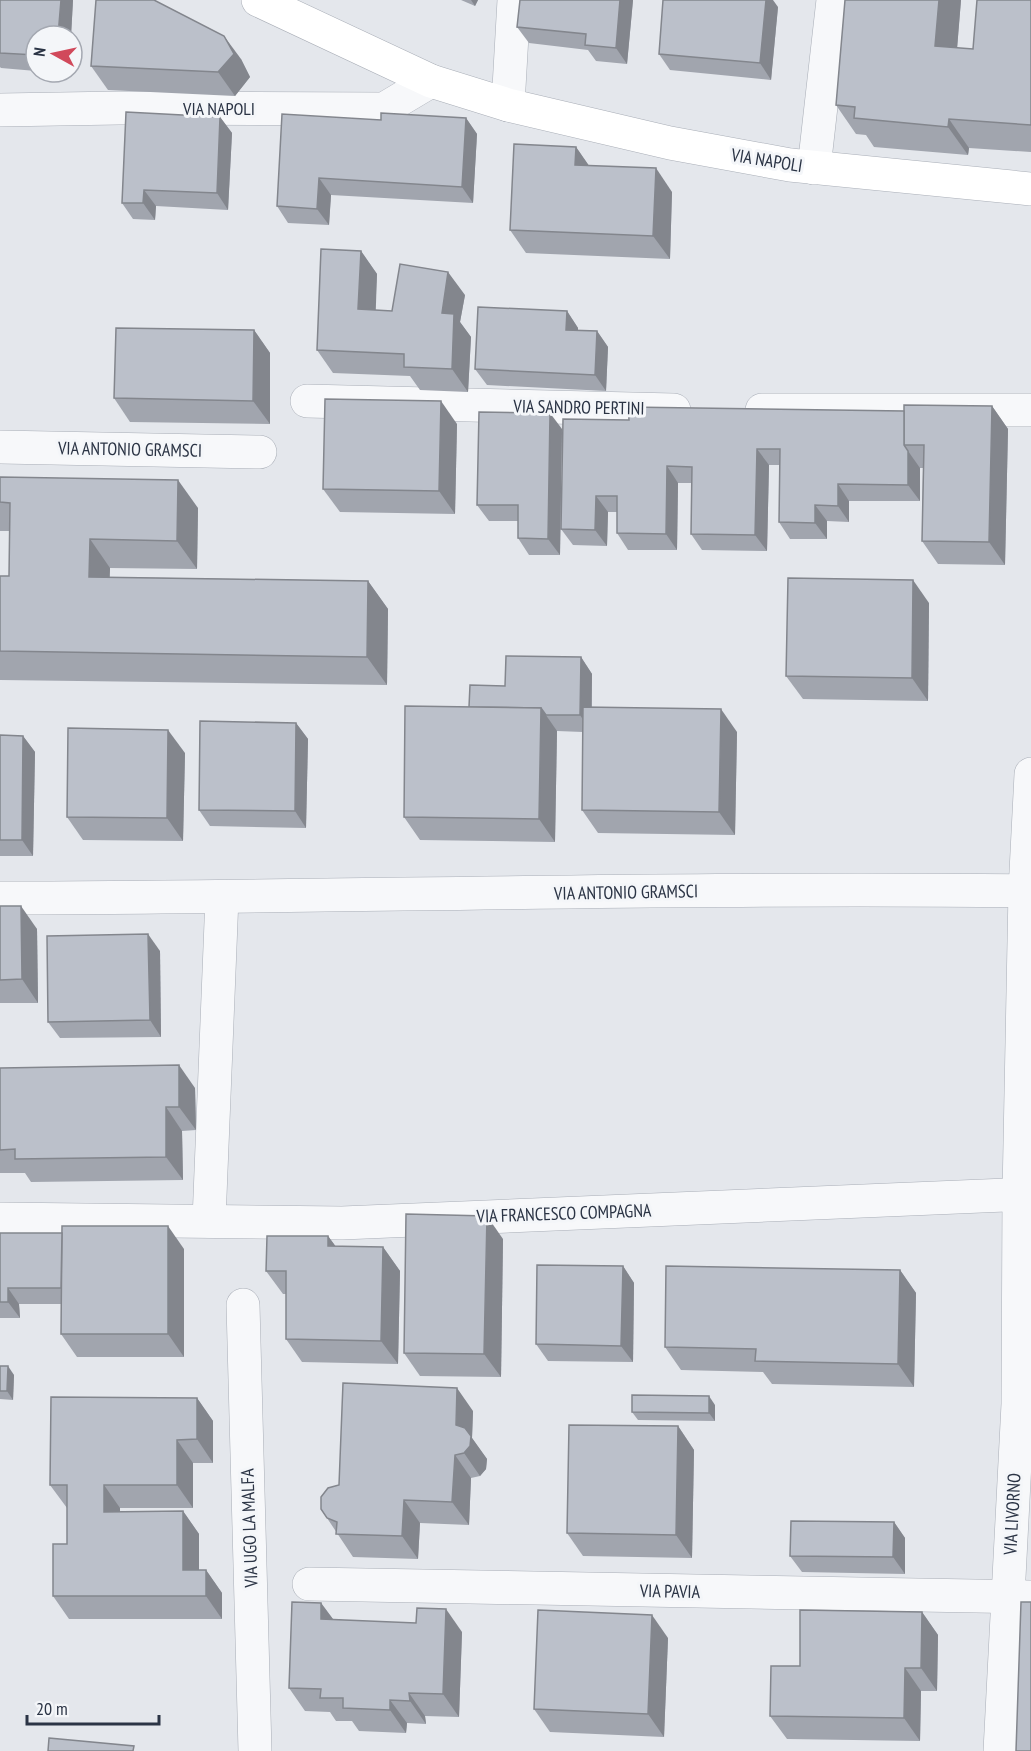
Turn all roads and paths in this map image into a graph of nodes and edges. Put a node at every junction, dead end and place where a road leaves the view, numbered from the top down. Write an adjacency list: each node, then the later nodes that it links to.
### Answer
1 (514, 0): 5 (street)
2 (833, 0): 7 (street)
3 (268, 2): 4 (main road, VIA NAPOLI)
4 (431, 81): 5 (main road, VIA NAPOLI); 6 (street, VIA NAPOLI)
5 (508, 105): 7 (main road, VIA NAPOLI)
6 (0, 110)
7 (814, 168): 8 (main road, VIA NAPOLI)
8 (1031, 189)
9 (307, 401): 10 (street, VIA SANDRO PERTINI)
10 (700, 410)
11 (736, 410): 12 (street)
12 (1031, 410)
13 (0, 447): 14 (street, VIA ANTONIO GRAMSCI)
14 (260, 452)
15 (1031, 774): 16 (street, VIA LIVORNO)
16 (1028, 891): 17 (street, VIA ANTONIO GRAMSCI); 19 (street, VIA LIVORNO)
17 (222, 897): 18 (street, VIA ANTONIO GRAMSCI); 21 (street)
18 (0, 898)
19 (1025, 1194): 21 (street, VIA FRANCESCO COMPAGNA); 24 (street, VIA LIVORNO)
20 (0, 1219): 21 (street, VIA FRANCESCO COMPAGNA)
21 (209, 1221)
22 (243, 1305): 25 (street, VIA UGO LA MALFA)
23 (309, 1584): 24 (street, VIA PAVIA)
24 (1019, 1597): 26 (street, VIA LIVORNO)
25 (255, 1751)
26 (1000, 1751)

